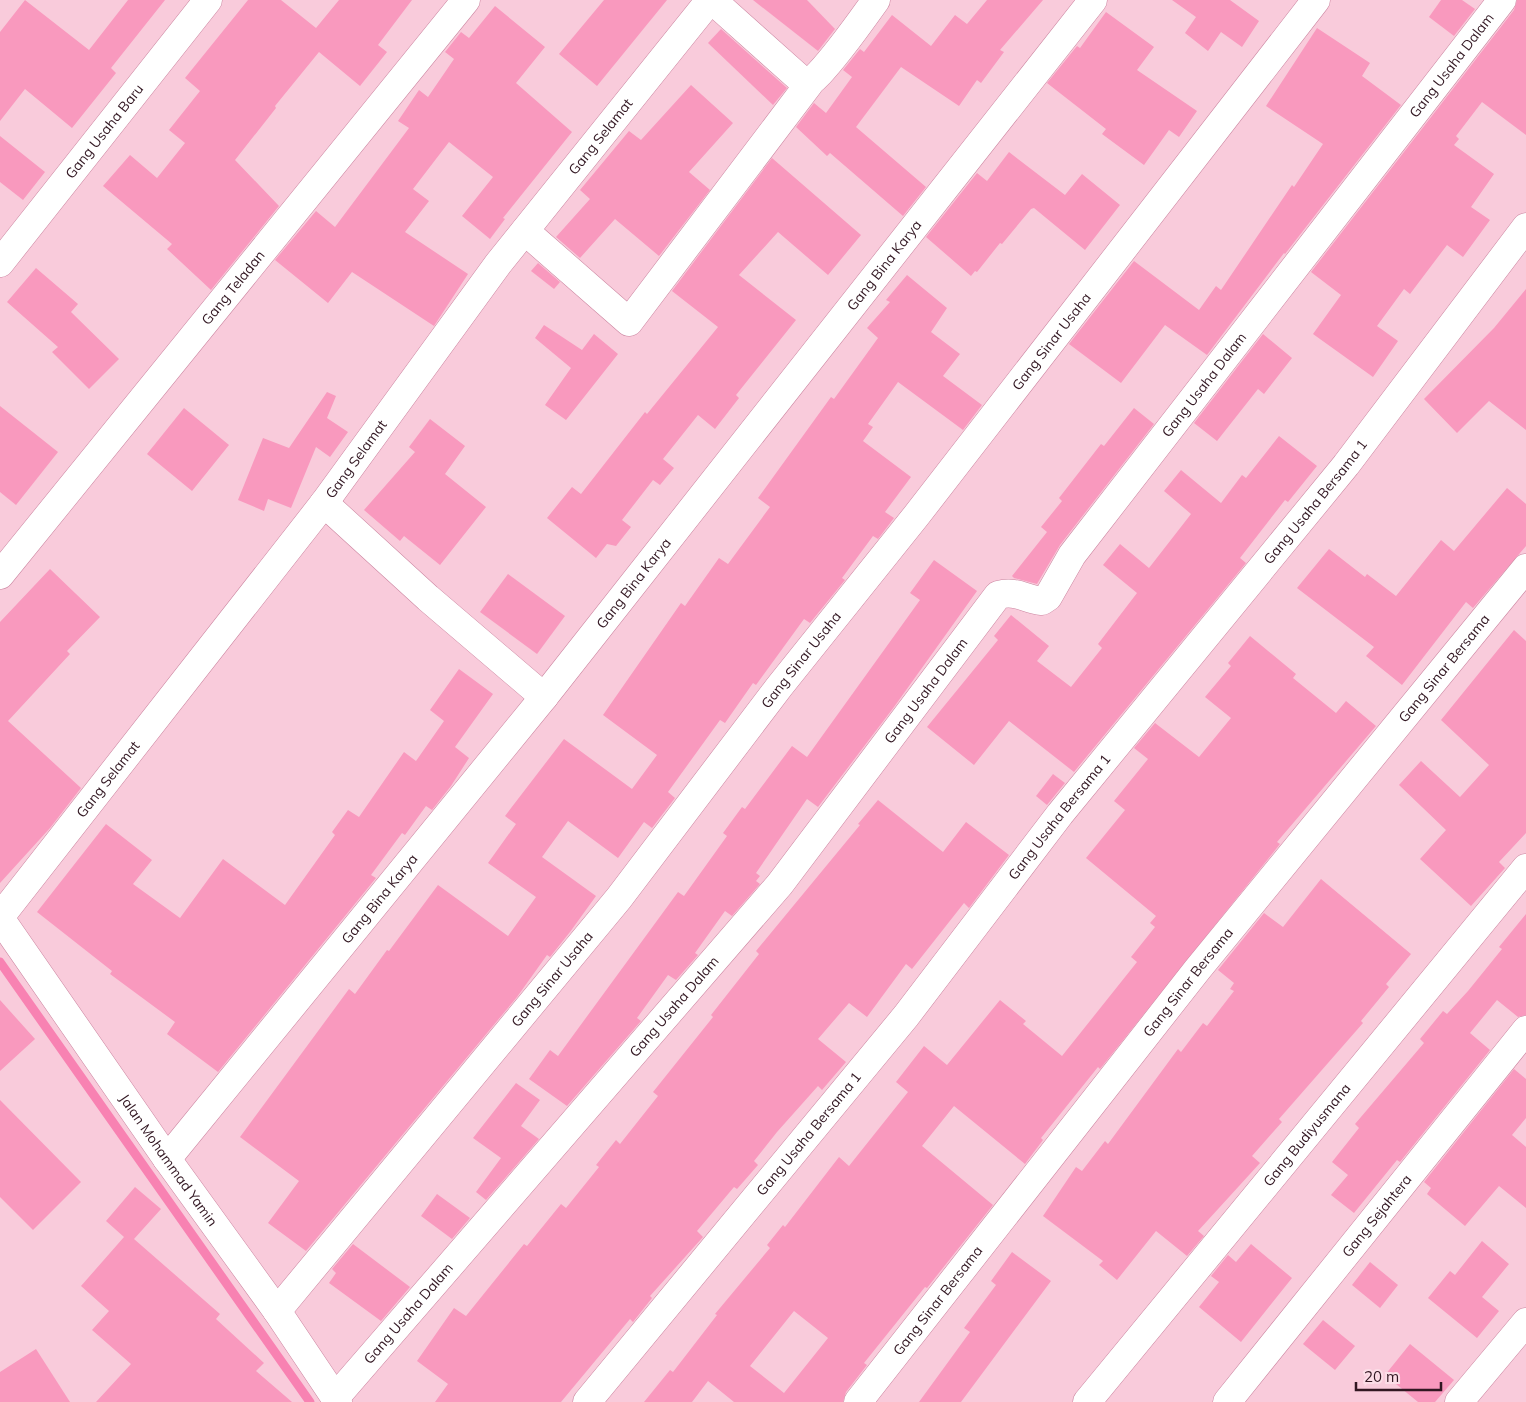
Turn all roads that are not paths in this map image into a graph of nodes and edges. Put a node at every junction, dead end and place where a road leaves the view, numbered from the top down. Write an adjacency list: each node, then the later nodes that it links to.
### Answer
1 (208, 0): 11 (street, Gang Usaha Baru)
2 (466, 0): 14 (street, Gang Teladan)
3 (711, 0): 8 (street); 10 (street, Gang Selamat)
4 (876, 0): 8 (street)
5 (1093, 0): 15 (street, Gang Bina Karya)
6 (1316, 0): 20 (street, Gang Sinar Usaha)
7 (1502, 0): 22 (street, Gang Usaha Dalam)
8 (809, 84): 10 (street)
9 (1526, 227): 23 (street, Gang Usaha Bersama 1)
10 (525, 231): 12 (street, Gang Selamat)
11 (0, 263)
12 (324, 503): 15 (street); 17 (street, Gang Selamat)
13 (1526, 568): 24 (street, Gang Sinar Bersama)
14 (0, 575)
15 (544, 697): 19 (street, Gang Bina Karya)
16 (1526, 868): 25 (street, Gang Budiyusmana)
17 (0, 917): 19 (street, Jalan Mohammad Yamin)
18 (1526, 1030): 26 (street, Gang Sejahtera)
19 (167, 1159): 20 (street, Jalan Mohammad Yamin)
20 (277, 1311): 22 (street, Jalan Mohammad Yamin)
21 (1526, 1322): 27 (street)
22 (337, 1400)
23 (587, 1402)
24 (858, 1402)
25 (1087, 1402)
26 (1227, 1402)
27 (1460, 1402)

